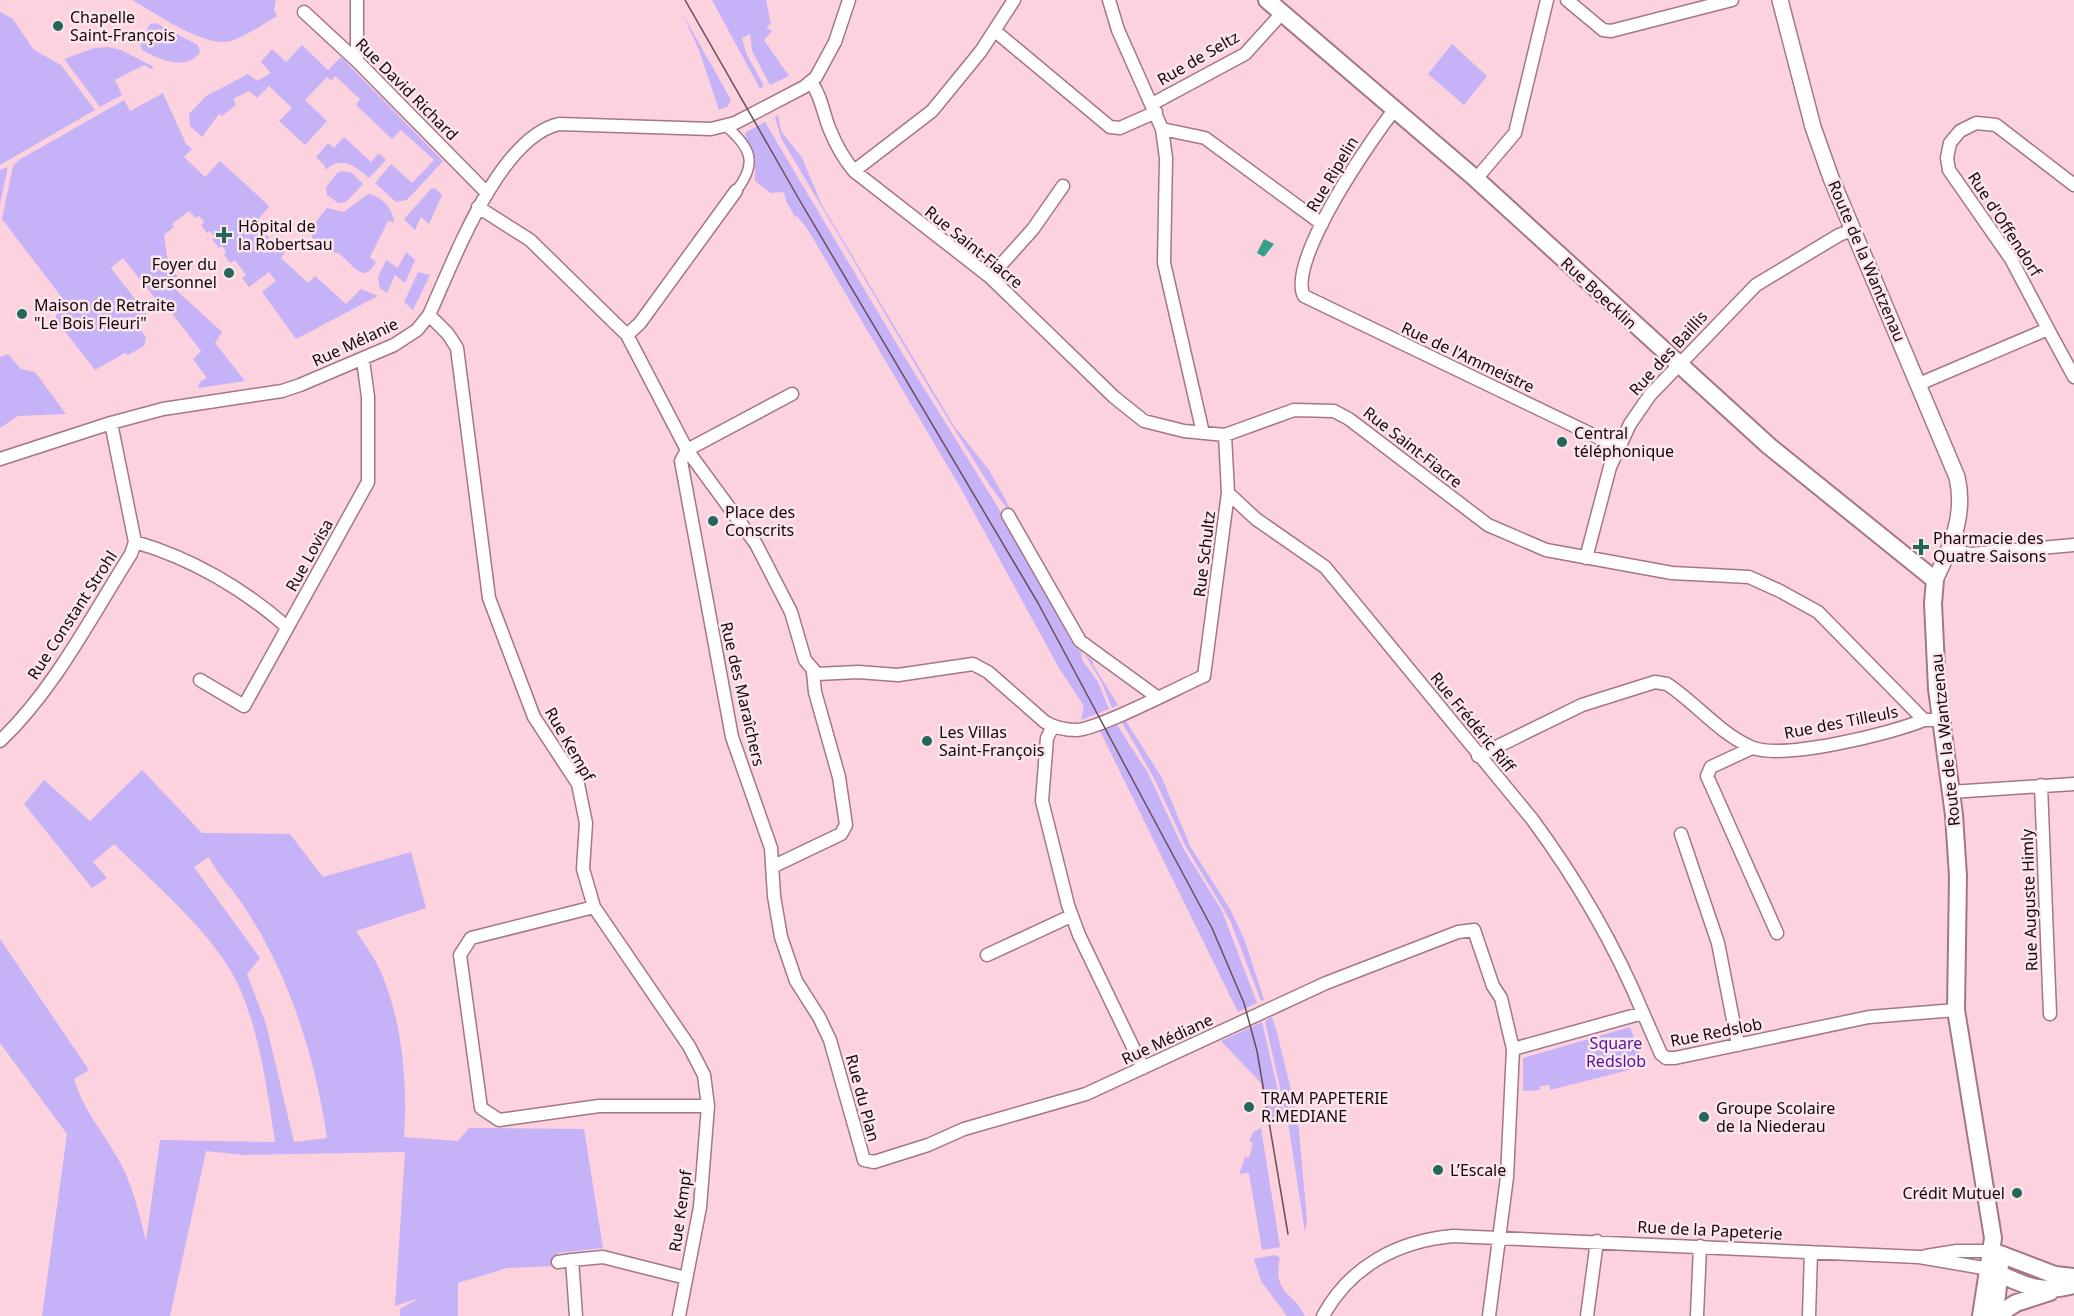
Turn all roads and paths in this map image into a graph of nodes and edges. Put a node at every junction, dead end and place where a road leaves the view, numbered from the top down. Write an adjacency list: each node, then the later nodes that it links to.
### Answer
1 (357, 0): 13 (street)
2 (849, 0): 14 (street)
3 (1014, 0): 12 (street)
4 (1109, 0): 15 (street)
5 (1267, 0): 11 (main road, Rue Boecklin)
6 (1547, 0): 20 (street)
7 (1567, 0): 8 (street)
8 (1732, 0)
9 (1780, 0): 27 (street, Route de la Wantzenau)
10 (304, 12): 13 (street, Rue David Richard)
11 (1283, 12): 15 (street, Rue de Seltz); 16 (main road, Rue Boecklin)
12 (995, 31): 15 (street, Rue de Seltz); 19 (street)
13 (357, 61): 24 (street, Rue David Richard)
14 (811, 82): 17 (street, Rue Mélanie); 19 (street, Rue Saint-Fiacre)
15 (1154, 108): 18 (street)
16 (1395, 109): 20 (main road, Rue Boecklin); 26 (street, Rue Ripelin)
17 (726, 126): 23 (street); 24 (street, Rue Mélanie)
18 (1161, 129): 26 (street); 39 (street)
19 (854, 171): 28 (street, Rue Saint-Fiacre)
20 (1476, 179): 34 (main road, Rue Boecklin)
21 (2074, 185): 31 (street, Rue d'Offendorf)
22 (1063, 186): 28 (street)
23 (736, 191): 32 (street)
24 (486, 192): 25 (street, Rue Mélanie)
25 (478, 207): 30 (street, Rue Mélanie); 32 (street)
26 (1322, 224): 29 (street, Rue Ripelin)
27 (1852, 230): 34 (street, Rue des Baillis); 36 (street, Route de la Wantzenau)
28 (990, 278): 39 (street, Rue Saint-Fiacre)
29 (1304, 296): 41 (street, Rue de l'Ammeistre)
30 (429, 315): 33 (street, Rue Mélanie); 65 (street, Rue Kempf)
31 (2048, 329): 35 (street); 36 (street)
32 (627, 336): 42 (street)
33 (363, 360): 38 (street, Rue Mélanie); 51 (street, Rue Lovisa)
34 (1678, 364): 41 (street, Rue des Baillis); 50 (main road, Rue Boecklin)
35 (2074, 377)
36 (1919, 384): 48 (street, Route de la Wantzenau)
37 (792, 394): 42 (street)
38 (111, 423): 43 (street, Rue Mélanie); 46 (street, Rue Constant Strohl)
39 (1203, 433): 40 (street, Rue Saint-Fiacre)
40 (1226, 435): 44 (street, Rue Schultz); 49 (street, Rue Saint-Fiacre)
41 (1618, 447): 49 (street, Rue des Baillis)
42 (687, 450): 52 (street); 64 (street, Rue des Maraîchers)
43 (0, 459)
44 (1228, 493): 54 (street, Rue Schultz); 59 (street, Rue Frédéric Riff)
45 (1008, 515): 54 (street)
46 (135, 542): 51 (street); 57 (street, Rue Constant Strohl)
47 (2074, 545): 48 (street)
48 (1950, 546): 50 (street, Route de la Wantzenau)
49 (1586, 558): 55 (street, Rue Saint-Fiacre)
50 (1935, 580): 55 (main road, Route de la Wantzenau)
51 (287, 627): 53 (street, Rue Lovisa)
52 (813, 672): 56 (street); 64 (street)
53 (200, 680)
54 (1157, 697): 56 (street)
55 (1932, 720): 58 (street, Rue des Tilleuls); 62 (main road, Route de la Wantzenau)
56 (1053, 726): 66 (street)
57 (0, 741)
58 (1752, 748): 59 (street, Rue des Tilleuls); 67 (street)
59 (1478, 756): 70 (street, Rue Frédéric Riff)
60 (2074, 784): 61 (street)
61 (2041, 785): 62 (street); 71 (street, Rue Auguste Himly)
62 (1951, 792): 69 (main road, Route de la Wantzenau)
63 (1681, 834): 73 (street)
64 (774, 866): 72 (street, Rue des Maraîchers)
65 (594, 907): 76 (street, Rue Kempf); 76 (street)
66 (1071, 916): 68 (street); 75 (street)
67 (1777, 933)
68 (987, 955)
69 (1956, 1010): 73 (street, Rue Redslob); 78 (main road, Route de la Wantzenau)
70 (1643, 1013): 73 (street, Rue Redslob); 74 (street)
71 (2050, 1014)
72 (830, 1040): 77 (street, Rue du Plan)
73 (1738, 1045)
74 (1513, 1049): 75 (street, Rue Médiane); 79 (street)
75 (1143, 1068): 77 (street, Rue Médiane)
76 (708, 1106): 87 (street, Rue Kempf)
77 (868, 1163)
78 (1992, 1228): 85 (main road, Route de la Wantzenau); 85 (main road)
79 (1500, 1237): 80 (street, Rue de la Papeterie); 92 (street, Rue de la Papeterie); 93 (street)
80 (1597, 1241): 81 (street, Rue de la Papeterie); 94 (street)
81 (1700, 1246): 82 (street, Rue de la Papeterie); 95 (street)
82 (1810, 1252): 85 (street, Rue de la Papeterie); 96 (street)
83 (572, 1260): 84 (street); 87 (street); 90 (street)
84 (558, 1262)
85 (1995, 1263): 86 (main road); 89 (main road); 97 (main road, Route de la Wantzenau); 98 (main road, Route de la Wantzenau)
86 (2074, 1277)
87 (686, 1278): 91 (street, Rue Kempf)
88 (2074, 1285): 89 (main road)
89 (2053, 1291): 98 (main road)
90 (576, 1316)
91 (679, 1316)
92 (1323, 1316)
93 (1489, 1316)
94 (1587, 1316)
95 (1697, 1316)
96 (1809, 1316)
97 (1981, 1316)
98 (1994, 1316)

